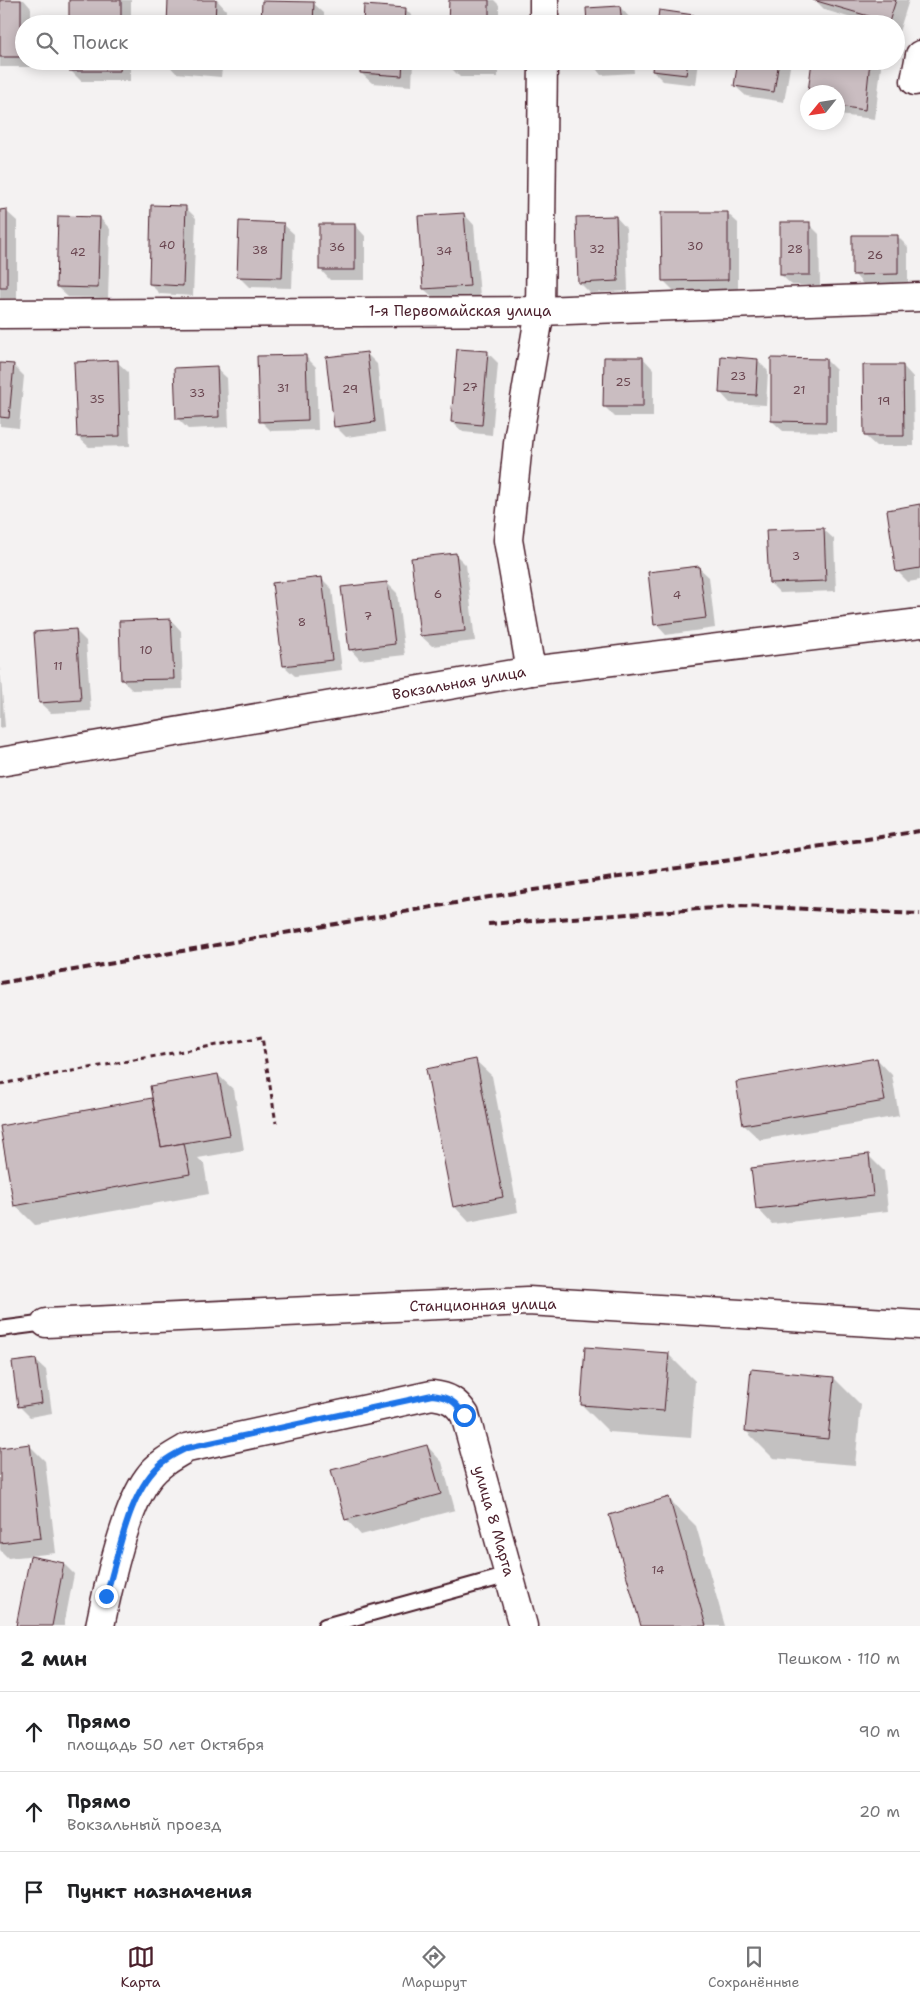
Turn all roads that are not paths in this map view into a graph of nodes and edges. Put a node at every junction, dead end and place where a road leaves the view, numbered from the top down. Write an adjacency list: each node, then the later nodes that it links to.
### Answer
1 (544, 0): 2 (street)
2 (544, 15)
3 (920, 55): 5 (street)
4 (543, 70): 7 (street)
5 (914, 81)
6 (920, 296): 7 (street, 1-я Первомайская улица)
7 (540, 311): 8 (street, 1-я Первомайская улица); 10 (street)
8 (0, 314)
9 (920, 623): 10 (street, Вокзальная улица)
10 (531, 670): 11 (street, Вокзальная улица)
11 (0, 762)
12 (46, 1323): 13 (street, Станционная улица); 14 (lane)
13 (920, 1325)
14 (0, 1329)
15 (509, 1575): 16 (street, улица 8 Марта); 17 (lane); 18 (street, улица 8 Марта)
16 (100, 1626)
17 (324, 1626)
18 (523, 1626)

